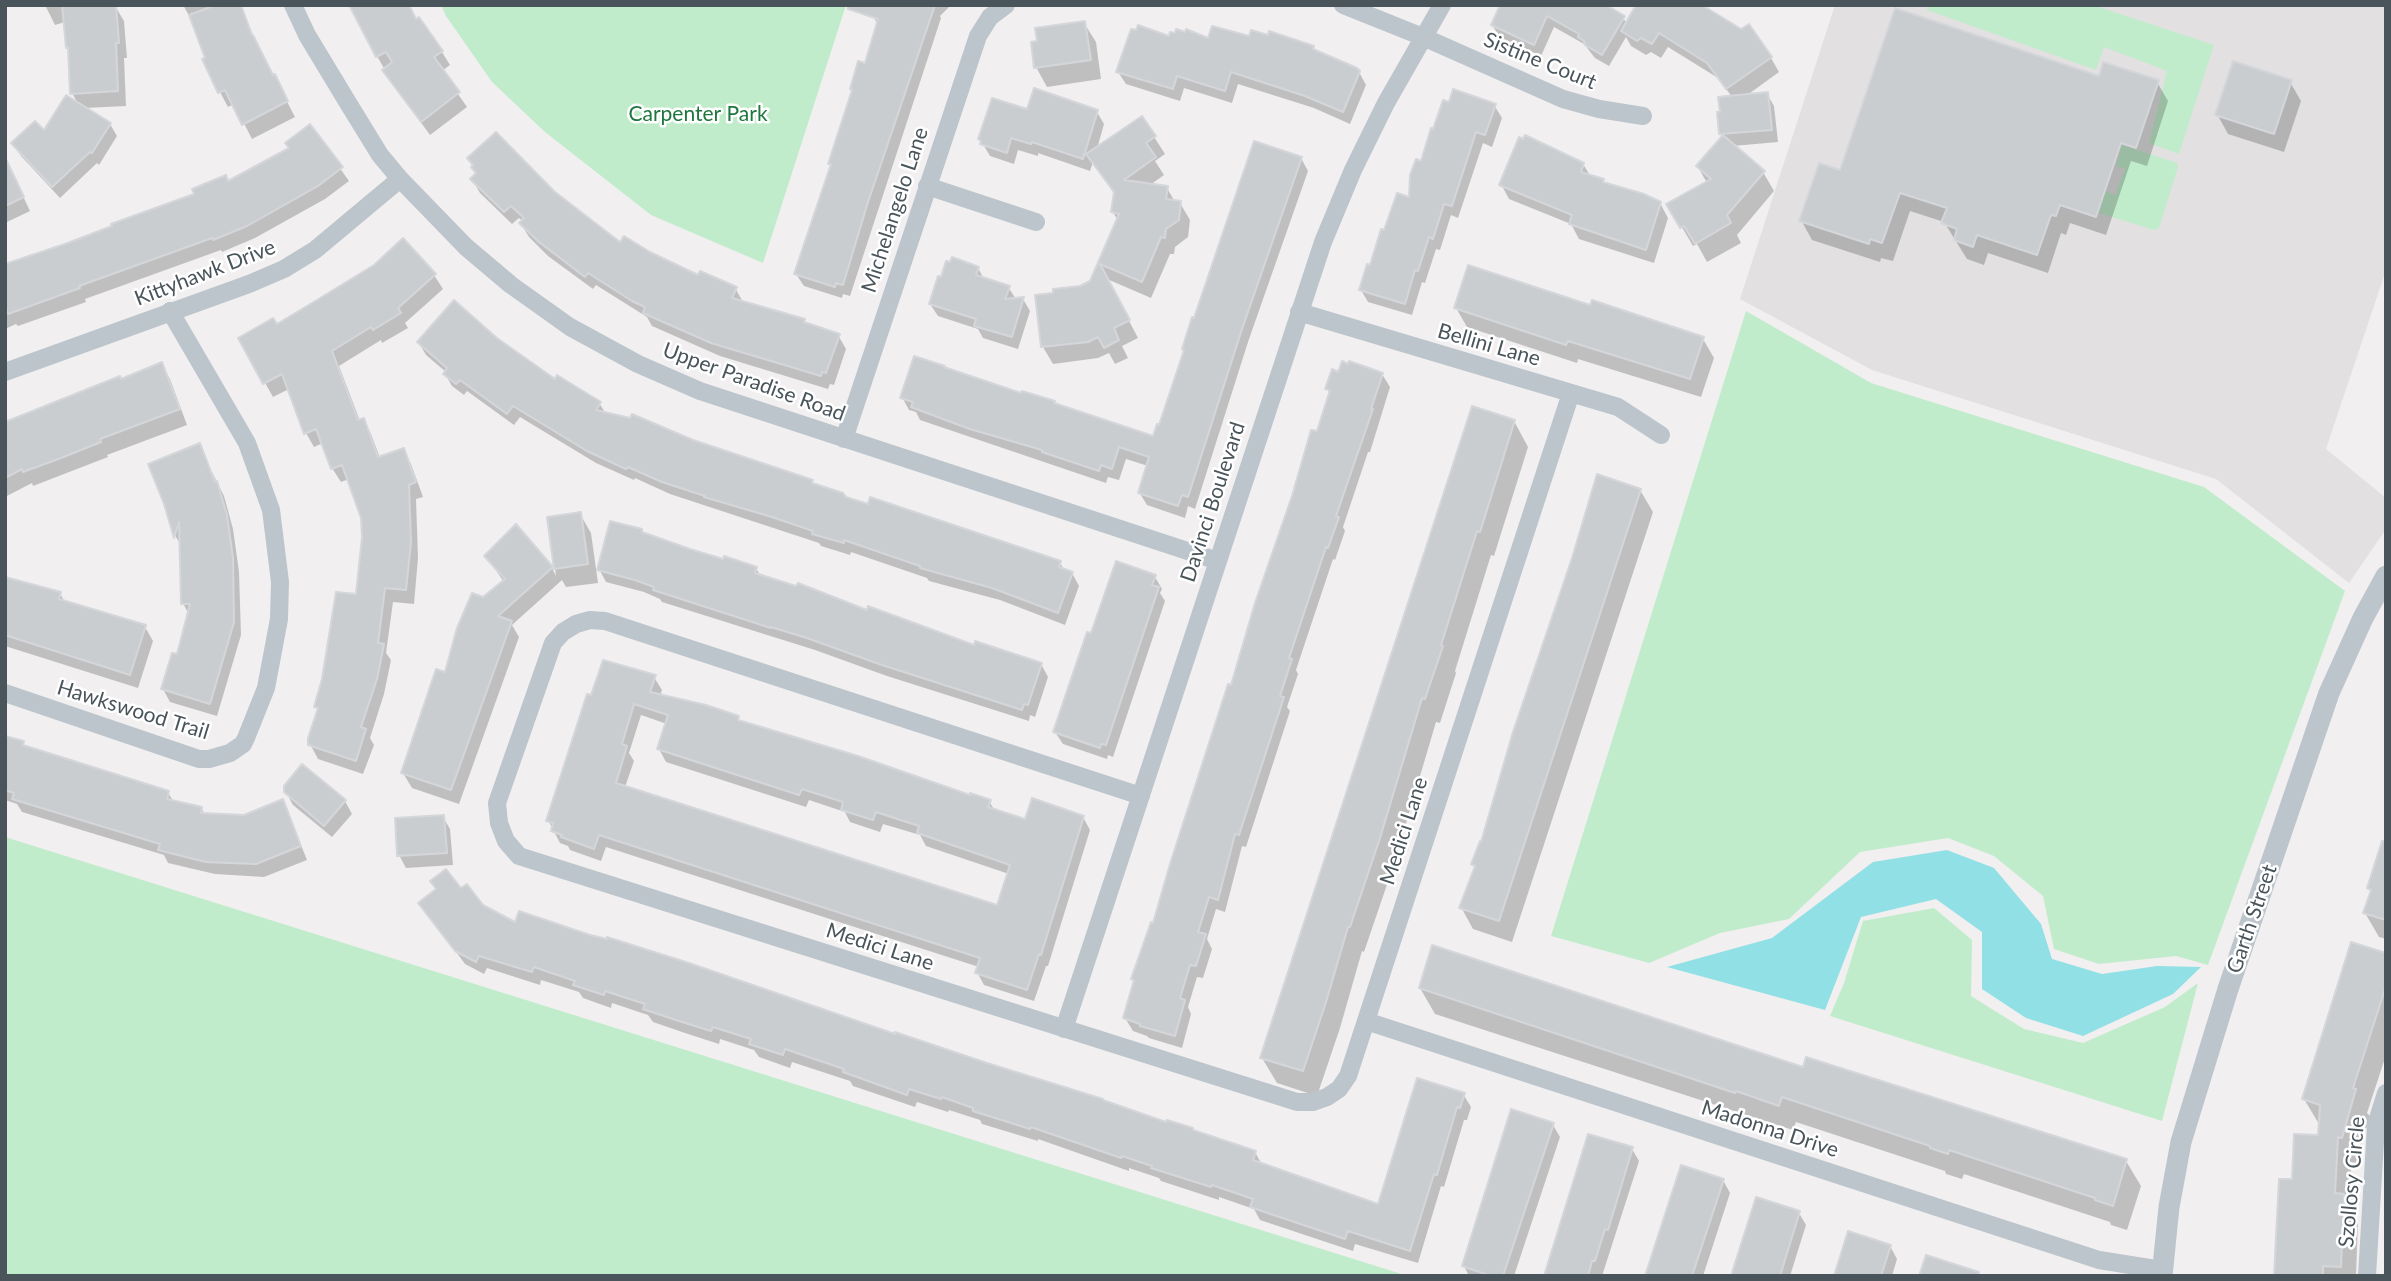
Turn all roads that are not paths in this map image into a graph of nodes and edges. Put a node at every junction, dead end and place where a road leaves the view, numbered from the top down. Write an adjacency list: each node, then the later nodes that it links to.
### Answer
1 (293, 5): 7 (street, Upper Paradise Road)
2 (1006, 5): 8 (street, Michelangelo Lane)
3 (1343, 5): 5 (street)
4 (1442, 5): 5 (street, Davinci Boulevard)
5 (1423, 37): 6 (street, Sistine Court); 11 (street, Davinci Boulevard)
6 (1643, 116)
7 (400, 179): 10 (street, Kittyhawk Drive); 15 (street, Upper Paradise Road)
8 (927, 186): 9 (street); 15 (street, Michelangelo Lane)
9 (1036, 222)
10 (170, 311): 12 (street, Kittyhawk Drive); 18 (street, Hawkswood Trail)
11 (1299, 312): 13 (street, Bellini Lane); 16 (street, Davinci Boulevard)
12 (5, 372)
13 (1571, 393): 14 (street, Bellini Lane); 20 (street, Medici Lane)
14 (1661, 435)
15 (844, 439): 16 (street, Upper Paradise Road)
16 (1218, 561): 19 (street, Davinci Boulevard)
17 (2386, 576): 23 (street, Garth Street)
18 (5, 693)
19 (1141, 796): 21 (street, Davinci Boulevard); 21 (street, Medici Lane)
20 (1366, 1021): 21 (street, Medici Lane); 23 (street, Madonna Drive)
21 (1063, 1029)
22 (2386, 1093): 24 (street, Szollosy Circle)
23 (2162, 1273)
24 (2367, 1276)

